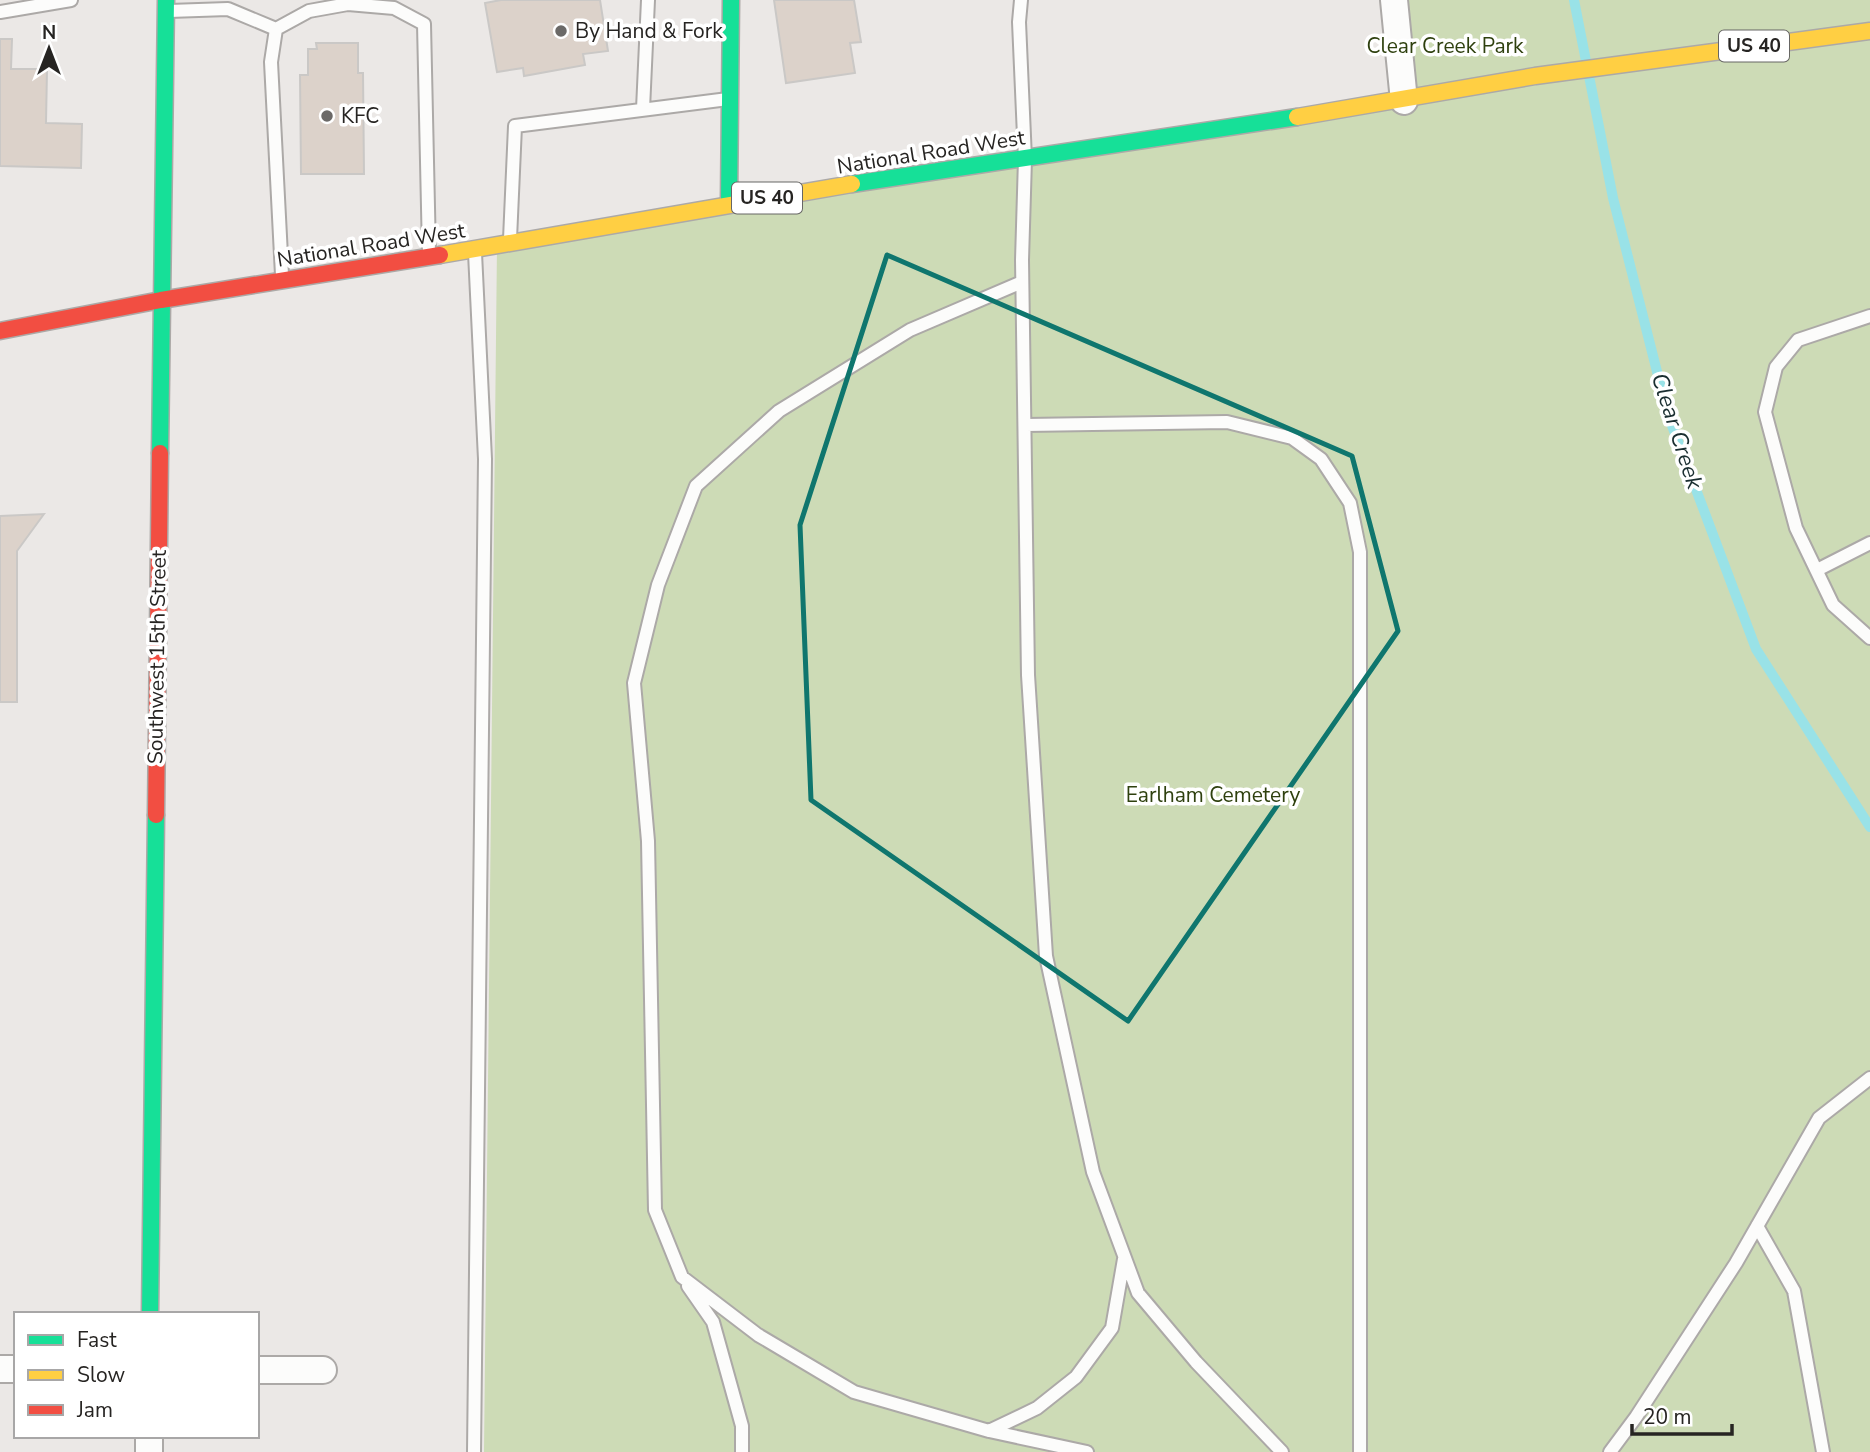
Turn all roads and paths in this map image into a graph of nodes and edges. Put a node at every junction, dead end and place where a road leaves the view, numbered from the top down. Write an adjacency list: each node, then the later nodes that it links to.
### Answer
1 (71, 0): 7 (lane)
2 (649, 0): 12 (lane)
3 (731, 0): 10 (main road)
4 (1021, 0): 13 (lane)
5 (1394, 0): 11 (street)
6 (166, 6): 8 (lane); 20 (main road, Southwest 15th Street)
7 (0, 12)
8 (276, 29): 17 (lane); 18 (lane)
9 (1870, 31): 11 (main road, National Road West / US 40)
10 (730, 99): 12 (lane); 14 (main road)
11 (1404, 101): 13 (main road, National Road West / US 40)
12 (643, 109): 15 (lane)
13 (1025, 159): 14 (main road, National Road West / US 40); 19 (lane)
14 (729, 203): 15 (main road, National Road West / US 40)
15 (510, 243): 16 (main road, National Road West / US 40)
16 (475, 249): 17 (main road, National Road West / US 40); 35 (lane)
17 (429, 257): 18 (main road, National Road West / US 40)
18 (282, 281): 20 (main road, National Road West / US 40)
19 (1022, 282): 23 (lane); 30 (lane)
20 (161, 300): 22 (main road, National Road West / US 40); 31 (main road, Southwest 15th Street)
21 (1870, 316): 25 (lane)
22 (0, 331)
23 (1026, 425): 29 (lane); 39 (lane)
24 (1870, 542): 25 (lane)
25 (1817, 570): 26 (lane)
26 (1870, 638)
27 (1870, 1078): 28 (lane)
28 (1757, 1226): 40 (lane); 41 (lane)
29 (1125, 1257): 34 (lane); 38 (lane)
30 (682, 1277): 34 (lane); 36 (lane)
31 (150, 1312)
32 (259, 1370): 33 (street)
33 (323, 1370)
34 (989, 1431): 37 (lane)
35 (474, 1452)
36 (742, 1452)
37 (1087, 1452)
38 (1282, 1452)
39 (1360, 1452)
40 (1610, 1452)
41 (1823, 1452)

